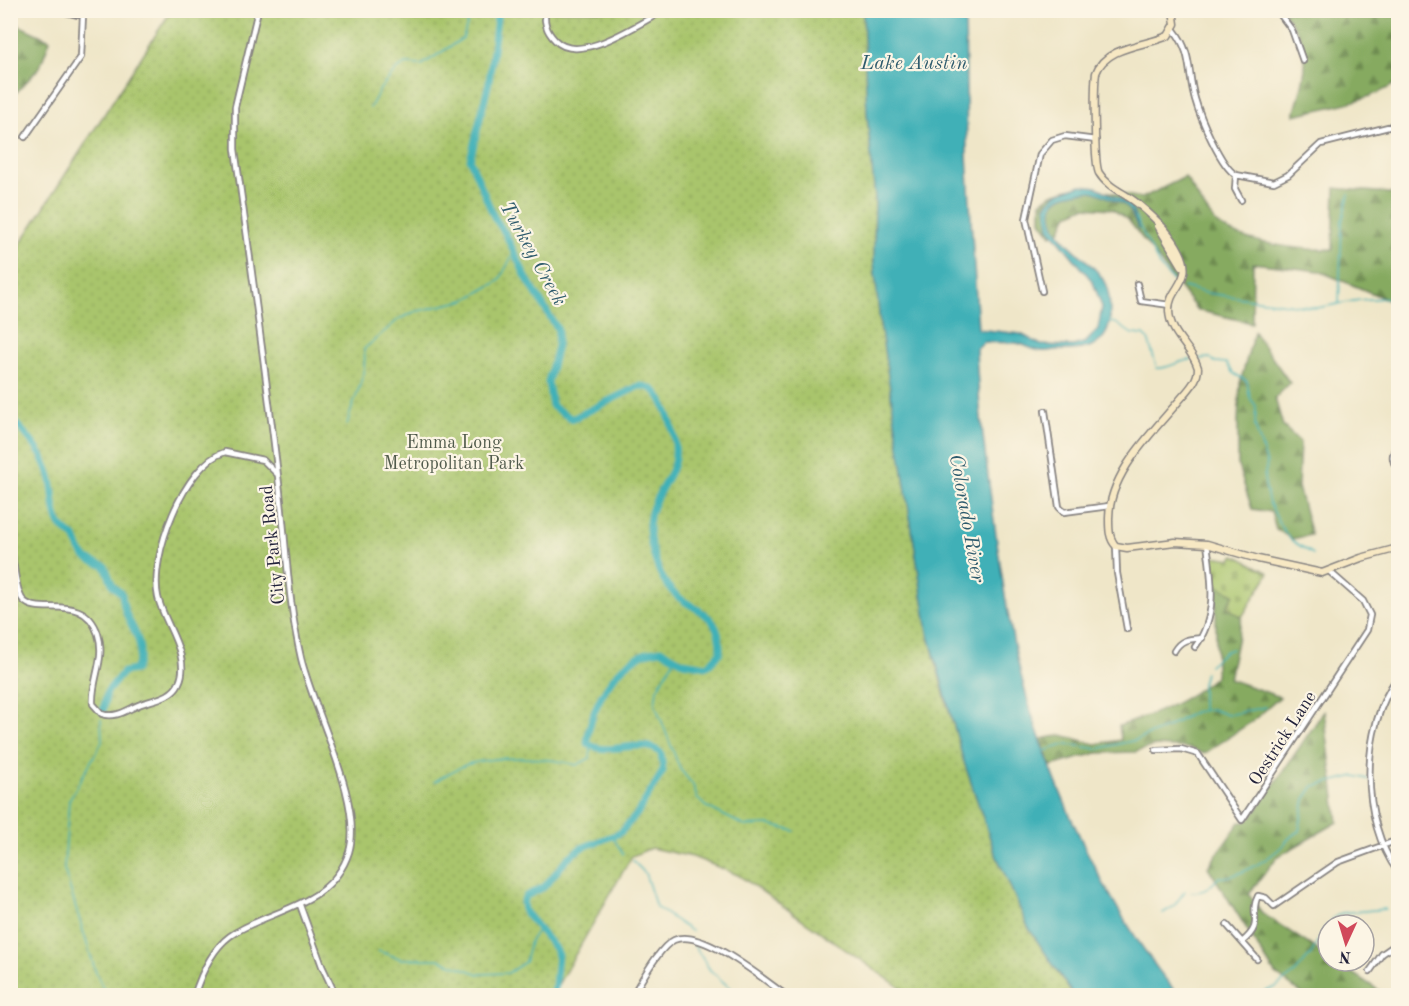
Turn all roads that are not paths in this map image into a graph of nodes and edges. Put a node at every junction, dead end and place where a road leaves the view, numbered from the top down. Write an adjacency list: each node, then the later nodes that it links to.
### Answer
1 (58, 10): 8 (street)
2 (99, 10): 8 (street)
3 (258, 10): 23 (street, City Park Road)
4 (545, 10): 5 (street)
5 (665, 10)
6 (1173, 10): 9 (street)
7 (1277, 10): 10 (street)
8 (83, 15): 14 (street)
9 (1174, 30): 15 (street); 16 (street)
10 (1303, 61)
11 (1398, 113): 12 (street)
12 (1392, 126): 13 (street); 16 (street)
13 (1397, 133)
14 (25, 136)
15 (1096, 140): 19 (street); 20 (street)
16 (1236, 175): 17 (street)
17 (1241, 200)
18 (1137, 284): 20 (street)
19 (1041, 291)
20 (1170, 305): 27 (street)
21 (1045, 411): 27 (street)
22 (1398, 444): 25 (street)
23 (276, 454): 24 (street); 26 (street, City Park Road)
24 (263, 460): 26 (street); 29 (street)
25 (1398, 470)
26 (278, 476): 42 (street, City Park Road)
27 (1109, 506): 30 (street)
28 (1207, 544): 30 (street); 32 (street); 34 (street)
29 (10, 545)
30 (1116, 546): 33 (street)
31 (1398, 548): 32 (street)
32 (1330, 572): 38 (street, Oestrick Lane)
33 (1127, 629)
34 (1202, 638): 35 (street); 36 (street)
35 (1195, 648)
36 (1174, 651)
37 (1398, 677): 40 (street)
38 (1156, 750)
39 (1398, 840): 40 (street)
40 (1383, 845): 41 (street); 44 (street)
41 (1398, 872)
42 (300, 905): 48 (street, City Park Road); 49 (street)
43 (1227, 925): 44 (street)
44 (1242, 942): 46 (street)
45 (1398, 943): 47 (street)
46 (1257, 959)
47 (1376, 962)
48 (194, 996)
49 (336, 996)
50 (632, 996): 51 (street)
51 (788, 996)

